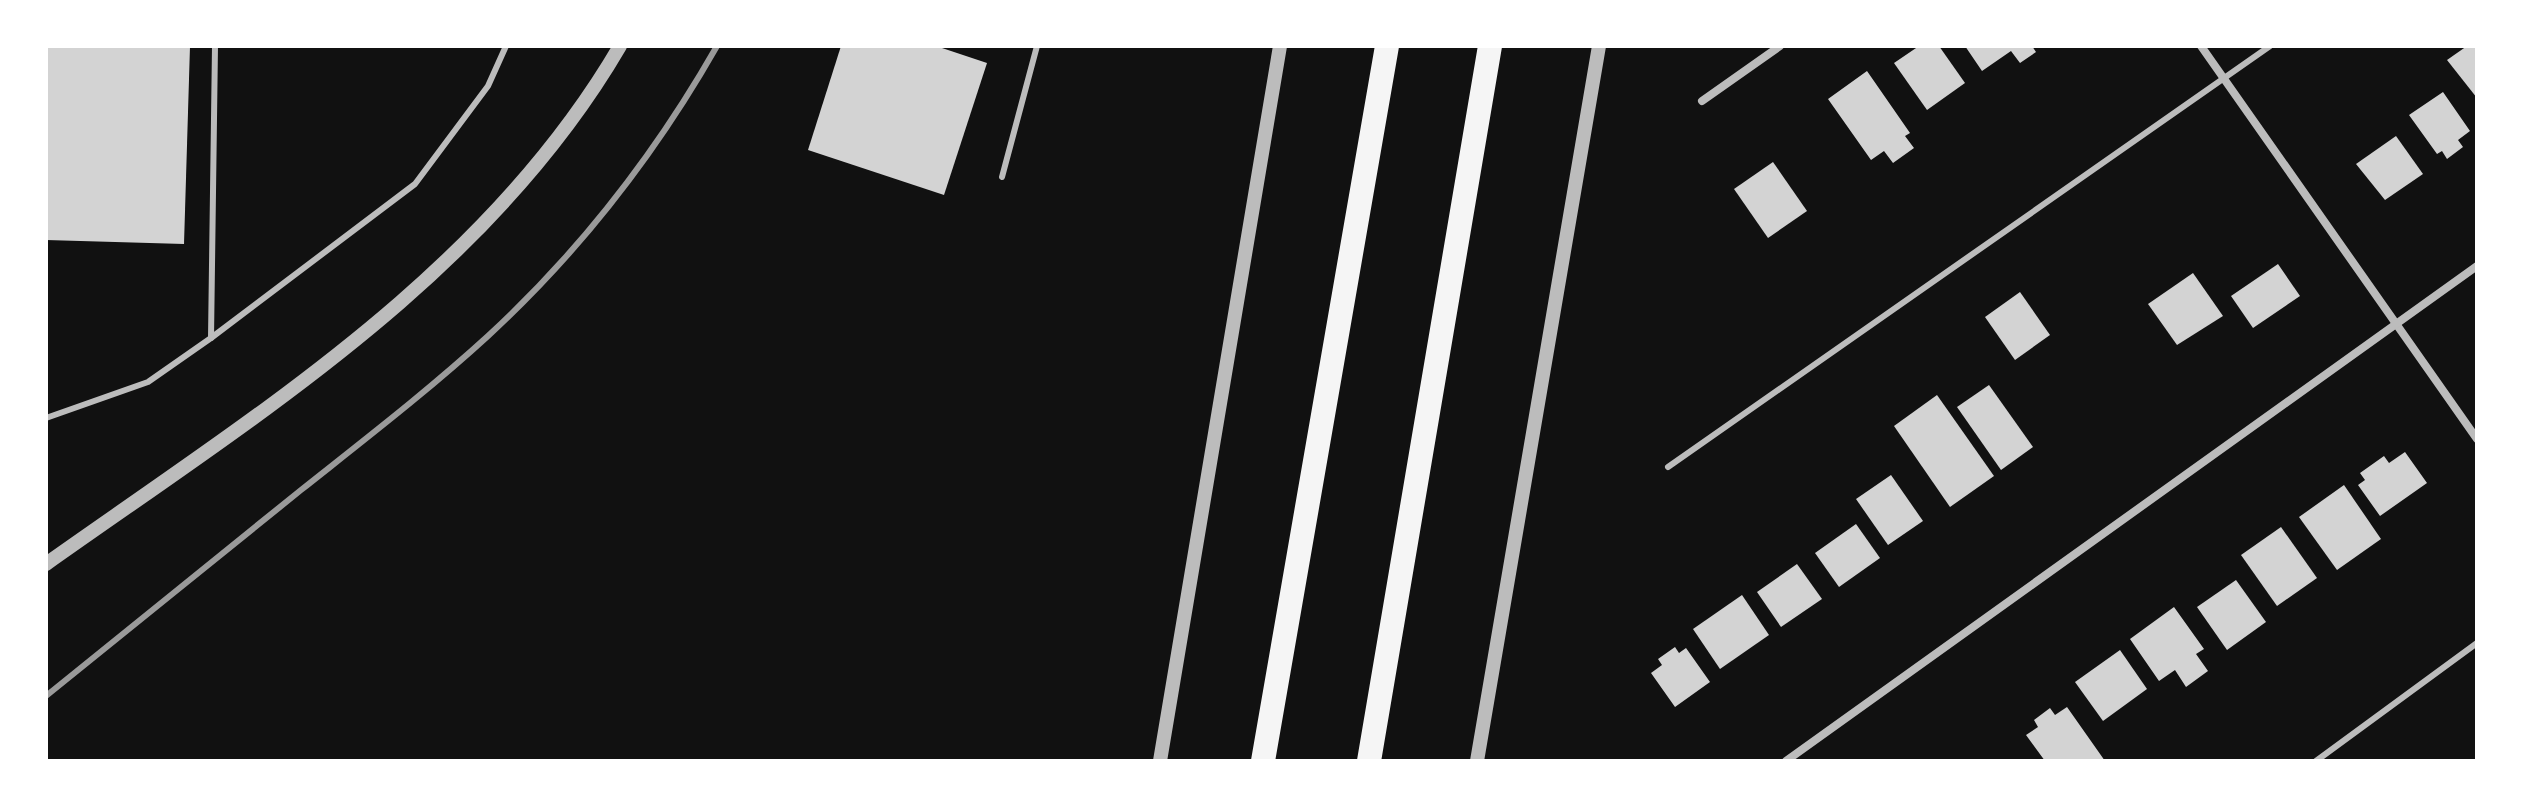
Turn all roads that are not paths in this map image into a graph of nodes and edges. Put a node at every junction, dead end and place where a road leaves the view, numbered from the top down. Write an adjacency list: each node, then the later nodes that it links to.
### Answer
1 (215, 46): 17 (lane)
2 (506, 46): 17 (lane)
3 (620, 46): 21 (street)
4 (1037, 46): 14 (lane)
5 (1280, 46): 23 (street)
6 (1387, 46): 24 (highway)
7 (1490, 46): 25 (highway)
8 (1599, 46): 26 (street)
9 (1780, 46): 13 (street)
10 (2201, 46): 12 (street)
11 (2270, 46): 12 (lane)
12 (2224, 78): 16 (street); 20 (lane)
13 (1702, 101)
14 (1002, 177)
15 (2477, 266): 16 (street)
16 (2396, 323): 19 (street); 27 (street)
17 (211, 338): 18 (lane)
18 (46, 418)
19 (2477, 439)
20 (1668, 467)
21 (46, 564)
22 (2477, 643): 28 (lane)
23 (1160, 761)
24 (1263, 761)
25 (1369, 761)
26 (1477, 761)
27 (1786, 761)
28 (2316, 761)

